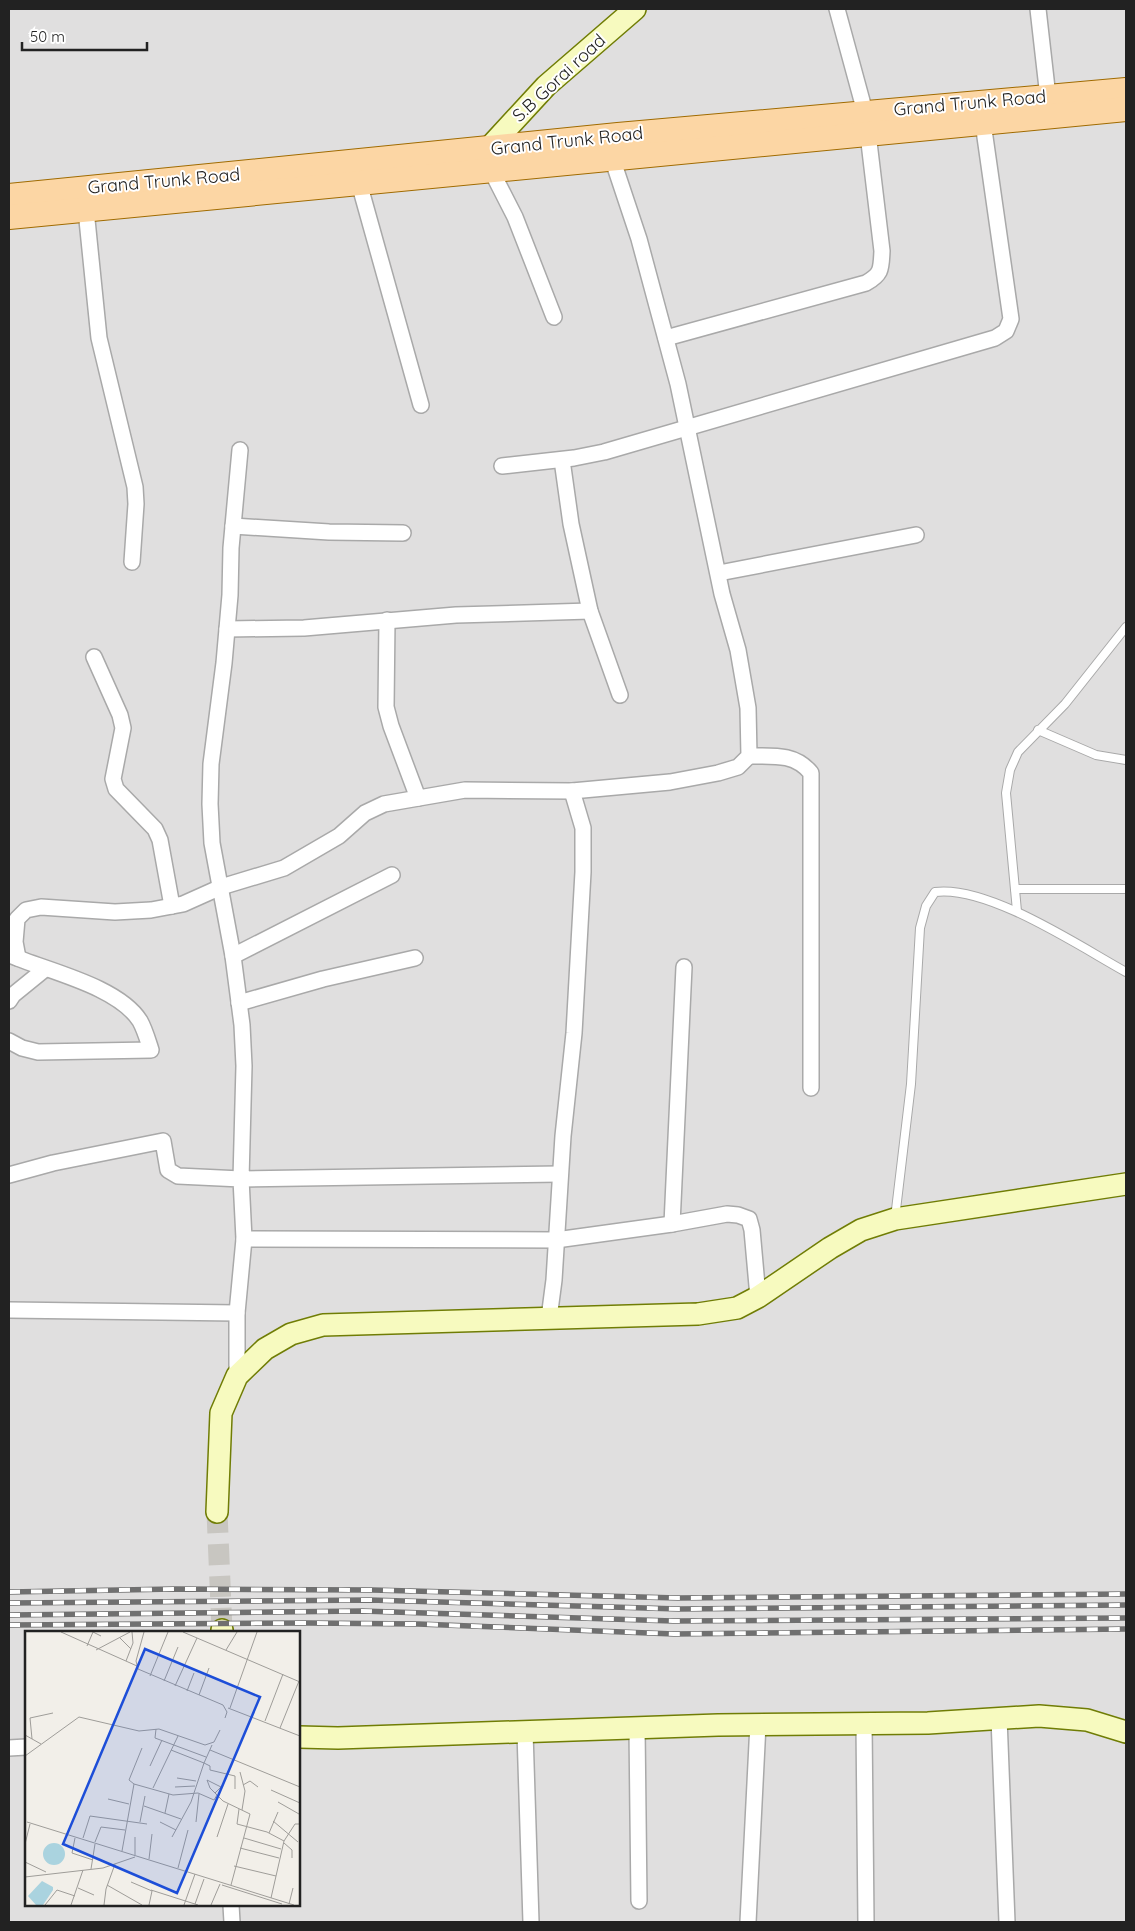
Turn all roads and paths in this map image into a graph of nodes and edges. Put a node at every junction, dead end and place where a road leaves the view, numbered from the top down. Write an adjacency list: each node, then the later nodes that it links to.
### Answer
1 (838, 9): 8 (street)
2 (1038, 9): 5 (street)
3 (630, 11): 10 (street, S.B Gorai road)
4 (1126, 90): 5 (main road, Grand Trunk Road)
5 (1048, 97): 8 (main road, Grand Trunk Road)
6 (1126, 109): 7 (main road)
7 (983, 122): 8 (main road); 18 (street)
8 (866, 123): 9 (main road); 10 (main road, Grand Trunk Road); 16 (street)
9 (612, 158): 10 (main road); 16 (street)
10 (489, 160): 11 (main road); 12 (main road, Grand Trunk Road); 15 (street)
11 (359, 183): 13 (main road); 17 (street)
12 (9, 196)
13 (86, 210): 14 (main road); 25 (street)
14 (9, 217)
15 (554, 317)
16 (666, 338): 18 (street)
17 (421, 405)
18 (686, 430): 20 (street); 26 (street)
19 (240, 450): 22 (street)
20 (562, 460): 21 (street); 27 (street)
21 (502, 466)
22 (233, 526): 23 (street); 30 (street)
23 (403, 534)
24 (916, 535): 26 (street)
25 (132, 562)
26 (719, 573): 34 (street)
27 (590, 611): 28 (street); 32 (street)
28 (387, 620): 30 (street); 37 (street)
29 (1126, 627): 33 (lane)
30 (227, 629): 39 (street)
31 (94, 657): 42 (street)
32 (620, 695)
33 (1038, 730): 35 (lane); 40 (lane)
34 (749, 756): 36 (street); 53 (street)
35 (1126, 760)
36 (572, 791): 37 (street); 54 (street)
37 (418, 798): 39 (street)
38 (392, 875): 45 (street)
39 (222, 888): 42 (street); 45 (street)
40 (1015, 889): 41 (lane); 43 (lane)
41 (1126, 889)
42 (172, 906): 44 (street)
43 (1017, 910): 49 (lane); 58 (lane)
44 (13, 956): 48 (street)
45 (233, 956): 51 (street)
46 (414, 958): 51 (street)
47 (684, 967): 59 (street)
48 (45, 969): 50 (street); 52 (street)
49 (1126, 972)
50 (9, 1001)
51 (239, 1003): 56 (street)
52 (9, 1041)
53 (811, 1088)
54 (560, 1174): 56 (street); 61 (street)
55 (9, 1175): 56 (street)
56 (241, 1179): 60 (street)
57 (1126, 1184): 58 (street)
58 (895, 1219): 62 (street)
59 (672, 1224): 61 (street); 62 (street)
60 (244, 1239): 61 (street); 64 (street)
61 (556, 1240): 65 (street)
62 (758, 1297): 65 (street)
63 (9, 1310): 64 (street)
64 (237, 1313): 66 (street)
65 (549, 1318): 66 (street)
66 (236, 1376): 67 (street)
67 (217, 1512)
68 (999, 1718): 69 (street); 73 (street); 83 (street)
69 (864, 1723): 70 (street); 82 (street)
70 (758, 1724): 71 (street); 81 (street)
71 (637, 1728): 72 (street); 77 (street)
72 (525, 1732): 74 (street); 80 (street)
73 (1126, 1732)
74 (300, 1737)
75 (25, 1747): 76 (street)
76 (9, 1748)
77 (639, 1901)
78 (231, 1906): 79 (street)
79 (232, 1922)
80 (531, 1922)
81 (748, 1922)
82 (866, 1922)
83 (1007, 1922)

